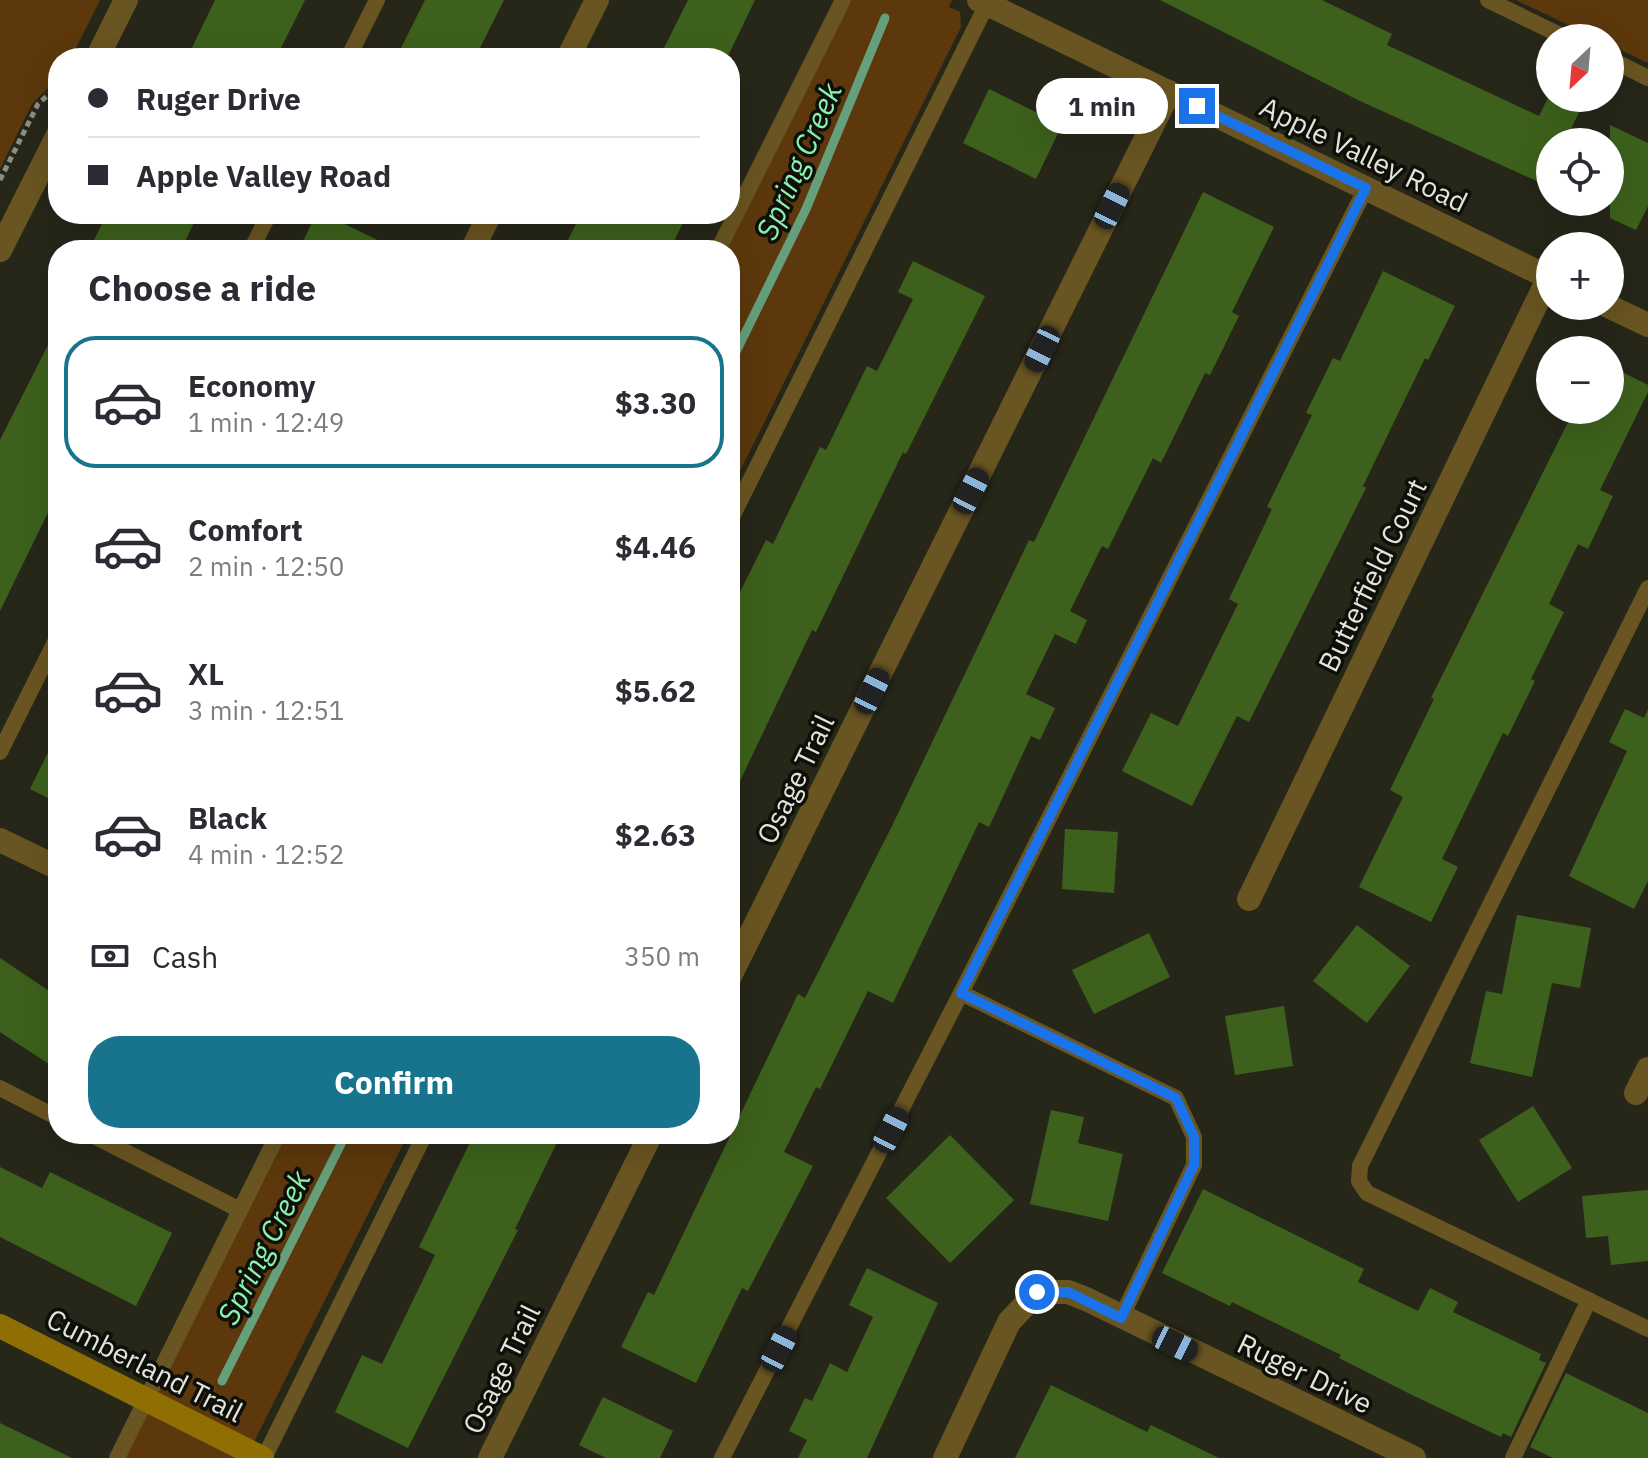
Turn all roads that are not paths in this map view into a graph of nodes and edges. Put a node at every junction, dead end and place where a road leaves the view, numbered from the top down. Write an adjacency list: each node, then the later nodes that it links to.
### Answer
1 (126, 0): 8 (street)
2 (377, 0): 9 (lane)
3 (597, 0): 10 (street)
4 (843, 0): 16 (lane)
5 (1488, 0): 7 (lane)
6 (983, 2): 13 (street, Apple Valley Road); 22 (lane)
7 (1537, 24)
8 (102, 48)
9 (353, 48)
10 (573, 48)
11 (1624, 66): 12 (lane)
12 (1648, 78)
13 (1169, 92): 15 (street, Apple Valley Road); 29 (street, Osage Trail)
14 (48, 155): 17 (street)
15 (1366, 188): 18 (street, Apple Valley Road); 30 (lane)
16 (740, 206)
17 (0, 250)
18 (1536, 270)
19 (1536, 306): 28 (street, Butterfield Court)
20 (1624, 314): 21 (street)
21 (1648, 325)
22 (740, 500)
23 (1648, 588): 40 (lane)
24 (48, 656): 25 (lane)
25 (0, 752)
26 (0, 840): 27 (street)
27 (48, 863)
28 (1249, 899)
29 (740, 956)
30 (961, 993): 41 (lane); 48 (lane)
31 (1648, 1069): 33 (street)
32 (0, 1088): 34 (lane)
33 (1636, 1093)
34 (48, 1113)
35 (110, 1144): 39 (lane)
36 (273, 1144): 39 (lane)
37 (420, 1144): 46 (lane)
38 (646, 1144): 47 (street, Osage Trail)
39 (240, 1210): 44 (lane)
40 (1589, 1300): 43 (lane); 51 (lane)
41 (1121, 1318): 49 (street, Ruger Drive); 50 (street, Ruger Drive)
42 (0, 1326): 44 (street, Cumberland Trail)
43 (1648, 1329)
44 (146, 1400): 45 (lane); 46 (street, Cumberland Trail)
45 (117, 1458)
46 (263, 1458)
47 (490, 1458)
48 (722, 1458)
49 (945, 1458)
50 (1414, 1458)
51 (1513, 1458)

